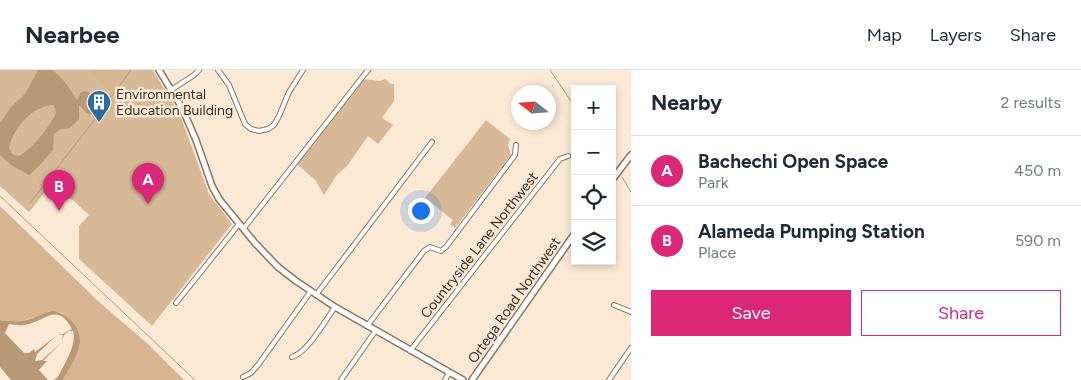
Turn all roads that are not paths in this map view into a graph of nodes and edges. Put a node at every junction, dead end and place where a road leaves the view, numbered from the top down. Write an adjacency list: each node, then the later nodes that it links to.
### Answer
1 (159, 70): 6 (street)
2 (199, 70): 6 (street)
3 (218, 70): 4 (street)
4 (303, 70)
5 (368, 70): 13 (street)
6 (171, 90): 12 (street)
7 (432, 142): 15 (street)
8 (516, 145): 20 (street)
9 (631, 155): 11 (street)
10 (568, 156): 23 (street, Countryside Lane Northwest)
11 (616, 175)
12 (239, 224): 13 (street); 16 (street)
13 (244, 228): 15 (street)
14 (571, 239): 30 (street, Ortega Road Northwest)
15 (314, 293): 18 (street); 26 (street)
16 (176, 304)
17 (614, 305): 19 (street)
18 (335, 307): 20 (street); 24 (street)
19 (631, 312)
20 (367, 326): 21 (street)
21 (376, 330): 23 (street); 27 (street)
22 (631, 348): 31 (street)
23 (410, 351): 25 (street)
24 (292, 357)
25 (449, 373): 28 (street); 29 (street)
26 (243, 377)
27 (340, 380)
28 (444, 380)
29 (463, 380)
30 (472, 380)
31 (609, 380)

